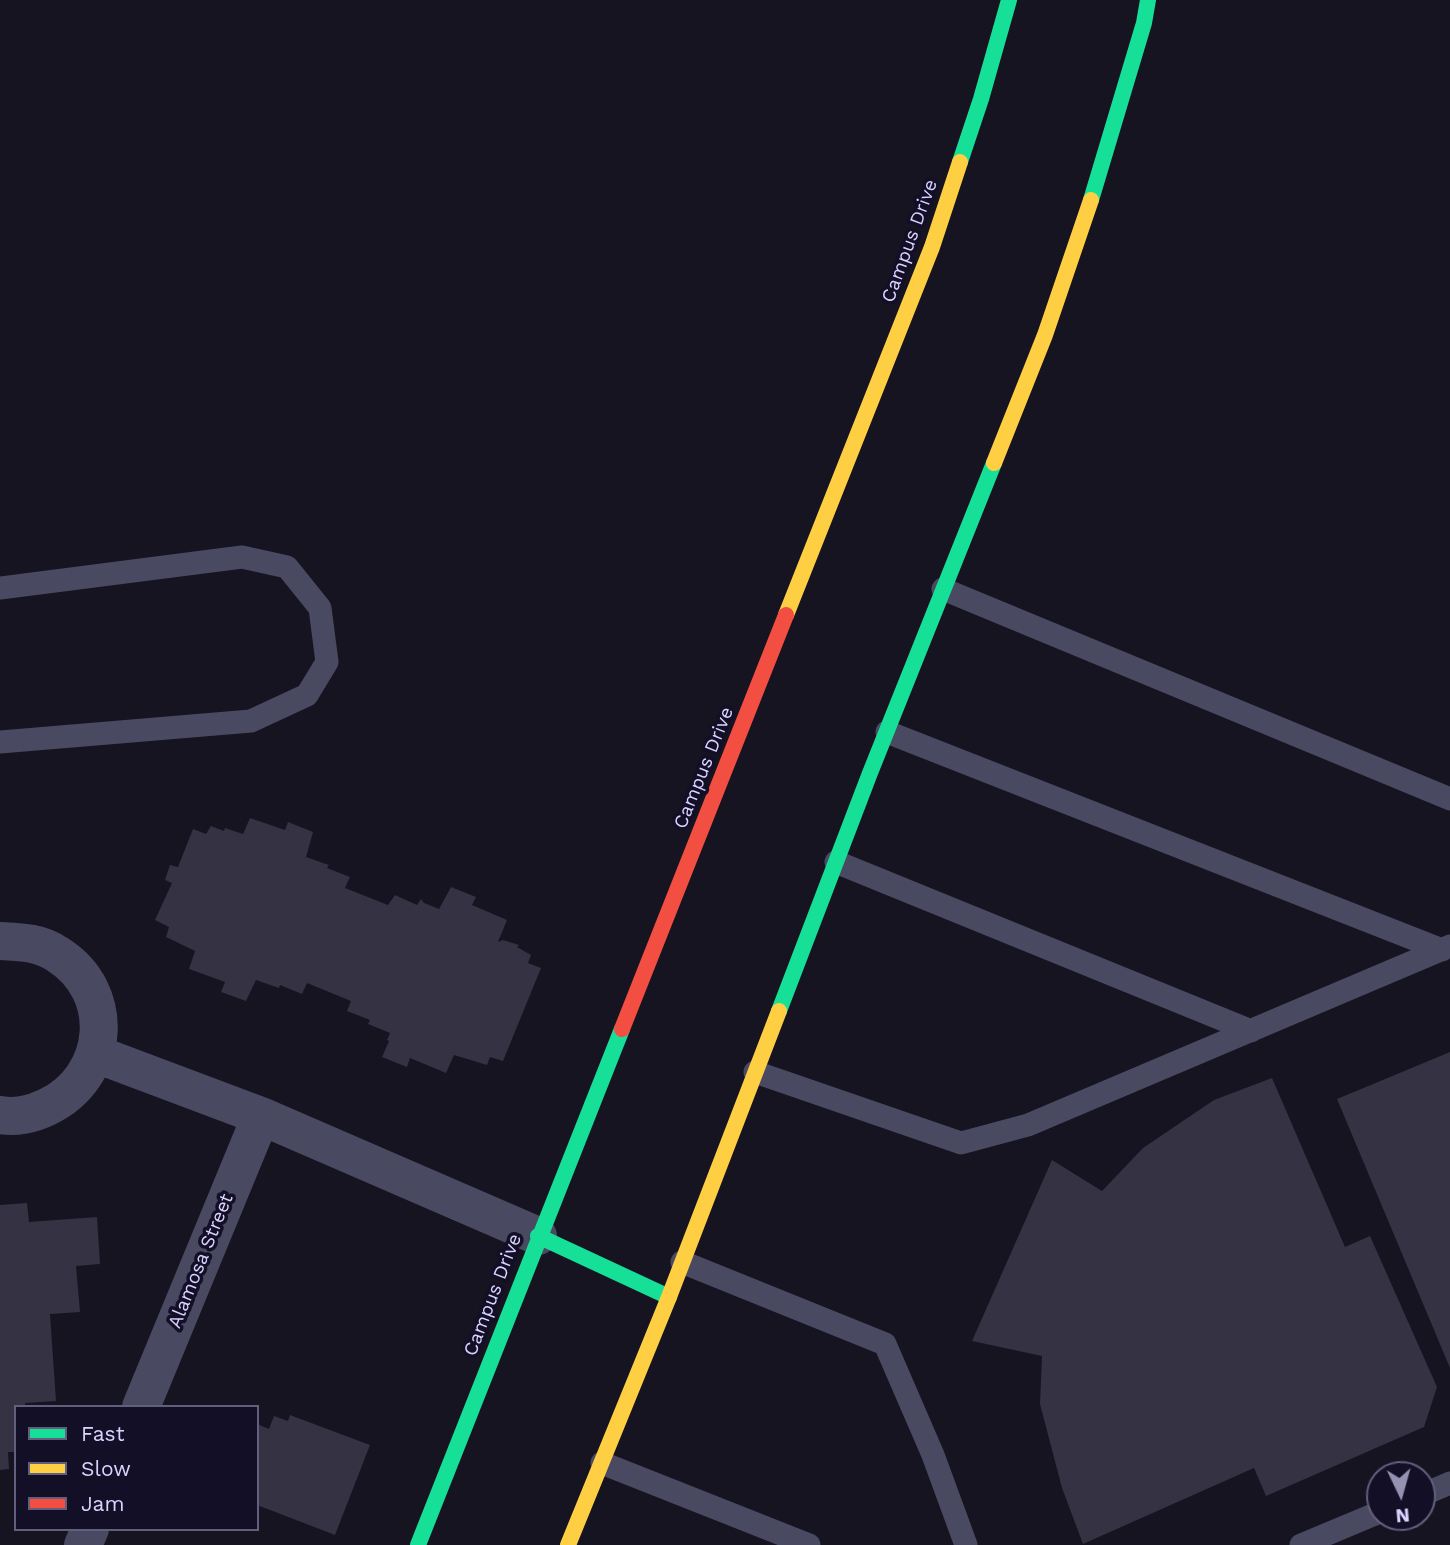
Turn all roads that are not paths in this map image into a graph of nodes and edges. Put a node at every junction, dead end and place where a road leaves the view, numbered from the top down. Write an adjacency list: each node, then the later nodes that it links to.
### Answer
1 (1009, 0): 16 (main road, Campus Drive)
2 (1148, 0): 4 (main road)
3 (0, 588): 6 (lane)
4 (943, 589): 5 (main road); 7 (lane)
5 (887, 732): 8 (main road); 10 (lane)
6 (0, 742)
7 (1450, 799)
8 (836, 862): 11 (lane); 13 (main road)
9 (0, 941): 12 (street)
10 (1446, 948): 11 (lane)
11 (1251, 1031): 13 (lane)
12 (96, 1054): 14 (street); 15 (street)
13 (755, 1072): 17 (main road)
14 (0, 1115)
15 (261, 1116): 16 (street); 19 (street, Alamosa Street)
16 (538, 1236): 18 (main road); 22 (main road, Campus Drive)
17 (682, 1262): 18 (main road); 25 (lane)
18 (669, 1297): 20 (main road)
19 (142, 1405)
20 (602, 1463): 23 (main road); 24 (lane)
21 (1366, 1518): 26 (lane)
22 (418, 1545)
23 (568, 1545)
24 (809, 1545)
25 (967, 1545)
26 (1301, 1545)

